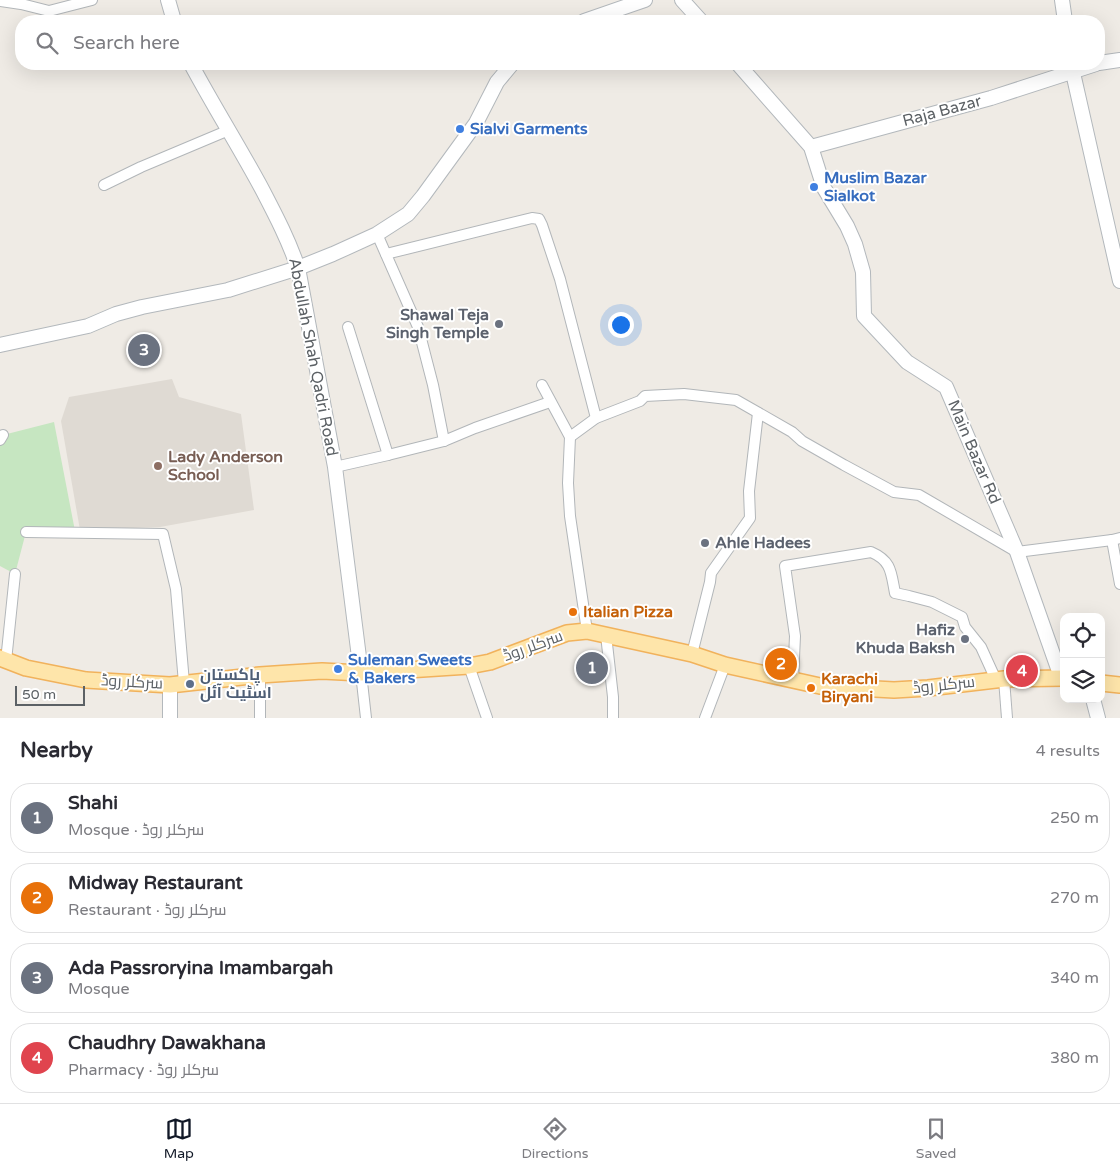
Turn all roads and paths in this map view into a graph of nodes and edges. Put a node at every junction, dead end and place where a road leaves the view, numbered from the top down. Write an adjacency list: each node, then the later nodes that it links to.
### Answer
1 (92, 0): 6 (street)
2 (168, 0): 7 (street)
3 (645, 0): 8 (street)
4 (682, 0): 9 (street)
5 (1062, 0): 10 (street)
6 (0, 1)
7 (172, 15)
8 (601, 15)
9 (696, 15)
10 (1064, 15)
11 (1120, 60): 12 (street, Raja Bazar)
12 (1105, 62)
13 (194, 70): 18 (street, Abdullah Shah Qadri Road)
14 (507, 70): 21 (street)
15 (743, 70): 19 (street)
16 (1063, 70): 19 (street, Raja Bazar)
17 (1072, 70): 24 (street)
18 (229, 130): 20 (street); 23 (street, Abdullah Shah Qadri Road)
19 (811, 146): 37 (street, Main Bazar Rd)
20 (104, 185)
21 (377, 234): 22 (street); 23 (street)
22 (386, 254): 30 (street); 32 (street)
23 (298, 268): 26 (street); 34 (street, Abdullah Shah Qadri Road)
24 (1120, 280)
25 (348, 326): 33 (street)
26 (0, 344)
27 (542, 385): 28 (street)
28 (550, 402): 31 (street); 32 (street)
29 (758, 413): 30 (street); 37 (street); 42 (street)
30 (596, 418): 31 (street)
31 (570, 437): 40 (street)
32 (444, 441): 33 (street)
33 (388, 456): 34 (street)
34 (336, 467): 47 (street, Abdullah Shah Qadri Road)
35 (26, 532): 53 (street)
36 (1116, 539): 37 (street); 39 (street)
37 (1017, 552): 46 (street, Main Bazar Rd)
38 (15, 574): 43 (street)
39 (1120, 584)
40 (587, 630): 41 (main road, سرکلر روڈ); 45 (main road, سرکلر روڈ)
41 (606, 635): 42 (main road, سرکلر روڈ); 60 (street)
42 (692, 654): 44 (main road, سرکلر روڈ)
43 (3, 659): 53 (main road, سرکلر روڈ)
44 (725, 665): 51 (main road, سرکلر روڈ); 61 (street)
45 (469, 666): 47 (main road, سرکلر روڈ); 59 (street)
46 (1060, 672)
47 (361, 674): 48 (main road, سرکلر روڈ); 58 (street)
48 (260, 675): 53 (main road, سرکلر روڈ); 57 (street)
49 (1060, 678): 50 (main road, سرکلر روڈ)
50 (1000, 679): 51 (main road, سرکلر روڈ); 51 (street); 62 (street)
51 (793, 680)
52 (1105, 683): 54 (main road)
53 (177, 684): 56 (street)
54 (1120, 685)
55 (1094, 703): 63 (street)
56 (170, 718)
57 (260, 718)
58 (366, 718)
59 (487, 718)
60 (613, 718)
61 (705, 718)
62 (1006, 718)
63 (1098, 718)

